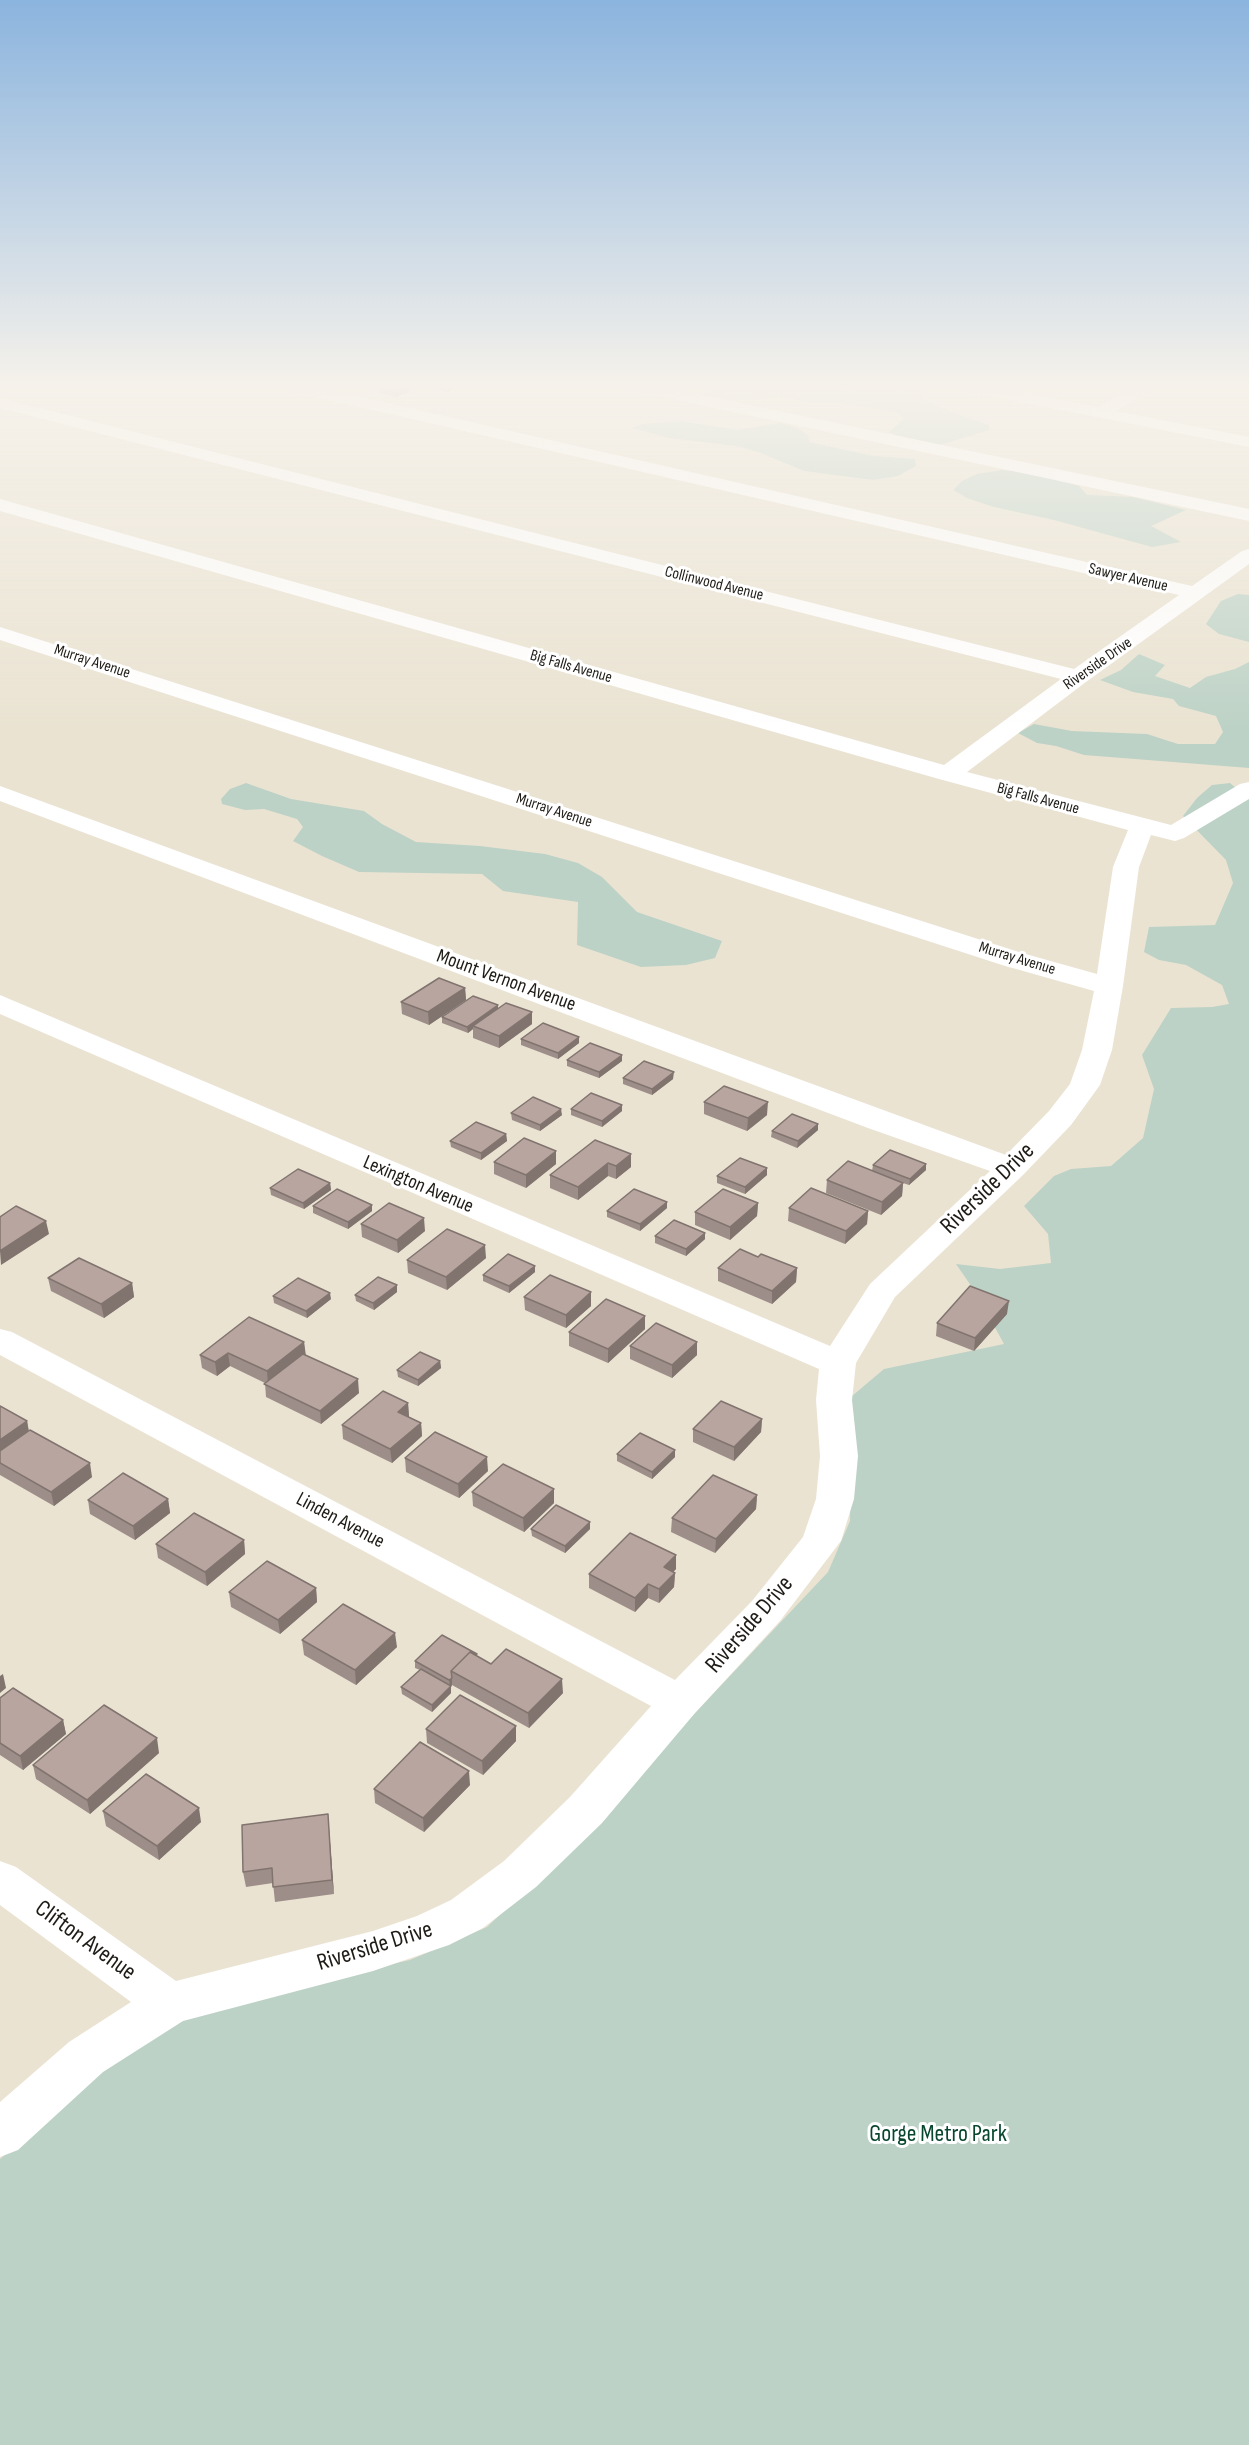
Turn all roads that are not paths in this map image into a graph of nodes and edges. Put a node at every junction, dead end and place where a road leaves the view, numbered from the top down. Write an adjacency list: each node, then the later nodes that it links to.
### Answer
1 (382, 500): 9 (street, Collinwood Avenue)
2 (788, 500): 7 (street, Sawyer Avenue)
3 (1178, 500): 5 (street)
4 (0, 505): 10 (street, Big Falls Avenue)
5 (1249, 515)
6 (1249, 555): 7 (street, Riverside Drive)
7 (1194, 593): 9 (street, Riverside Drive)
8 (0, 633): 14 (street, Murray Avenue)
9 (1078, 677): 10 (street, Riverside Drive)
10 (948, 774): 13 (street, Big Falls Avenue)
11 (1249, 789): 13 (street, Big Falls Avenue)
12 (0, 793): 16 (street, Mount Vernon Avenue)
13 (1142, 826): 14 (street, Riverside Drive)
14 (1109, 986): 16 (street, Riverside Drive)
15 (0, 1004): 18 (street, Lexington Avenue)
16 (1012, 1168): 18 (street, Riverside Drive)
17 (0, 1340): 19 (street, Linden Avenue)
18 (838, 1363): 19 (street, Riverside Drive)
19 (680, 1702): 21 (street, Riverside Drive)
20 (0, 1880): 21 (street, Clifton Avenue)
21 (170, 2004): 22 (street, Riverside Drive)
22 (0, 2134)

